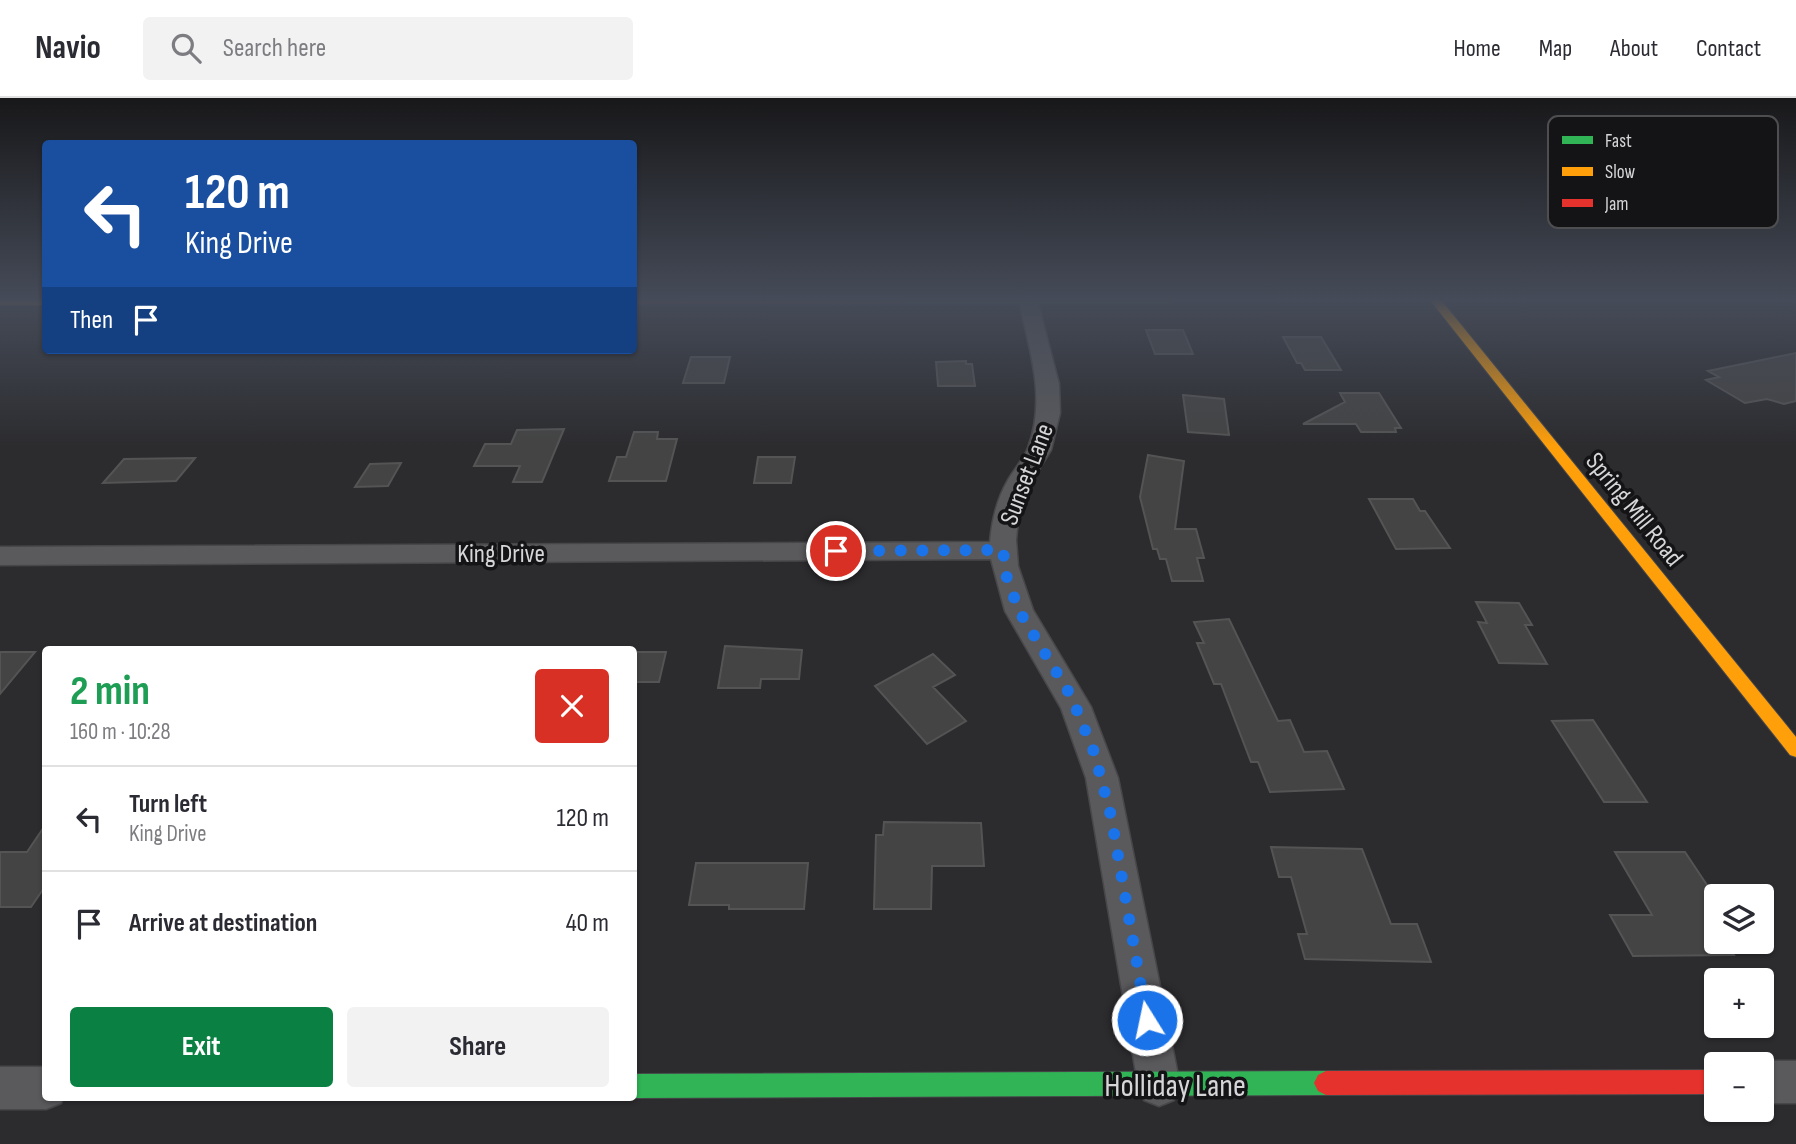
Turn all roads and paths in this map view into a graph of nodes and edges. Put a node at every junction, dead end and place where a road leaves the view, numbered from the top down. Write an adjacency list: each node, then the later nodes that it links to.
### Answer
1 (1040, 349): 3 (street, Sunset Lane)
2 (1474, 349): 5 (street, Spring Mill Road)
3 (1003, 550): 4 (street, King Drive); 9 (street, Sunset Lane)
4 (0, 556)
5 (1796, 750)
6 (1704, 1082): 9 (street, Holliday Lane)
7 (1774, 1082): 8 (street)
8 (1796, 1082)
9 (1159, 1085): 10 (street, Holliday Lane)
10 (637, 1086)
11 (42, 1087): 12 (street)
12 (0, 1088)

